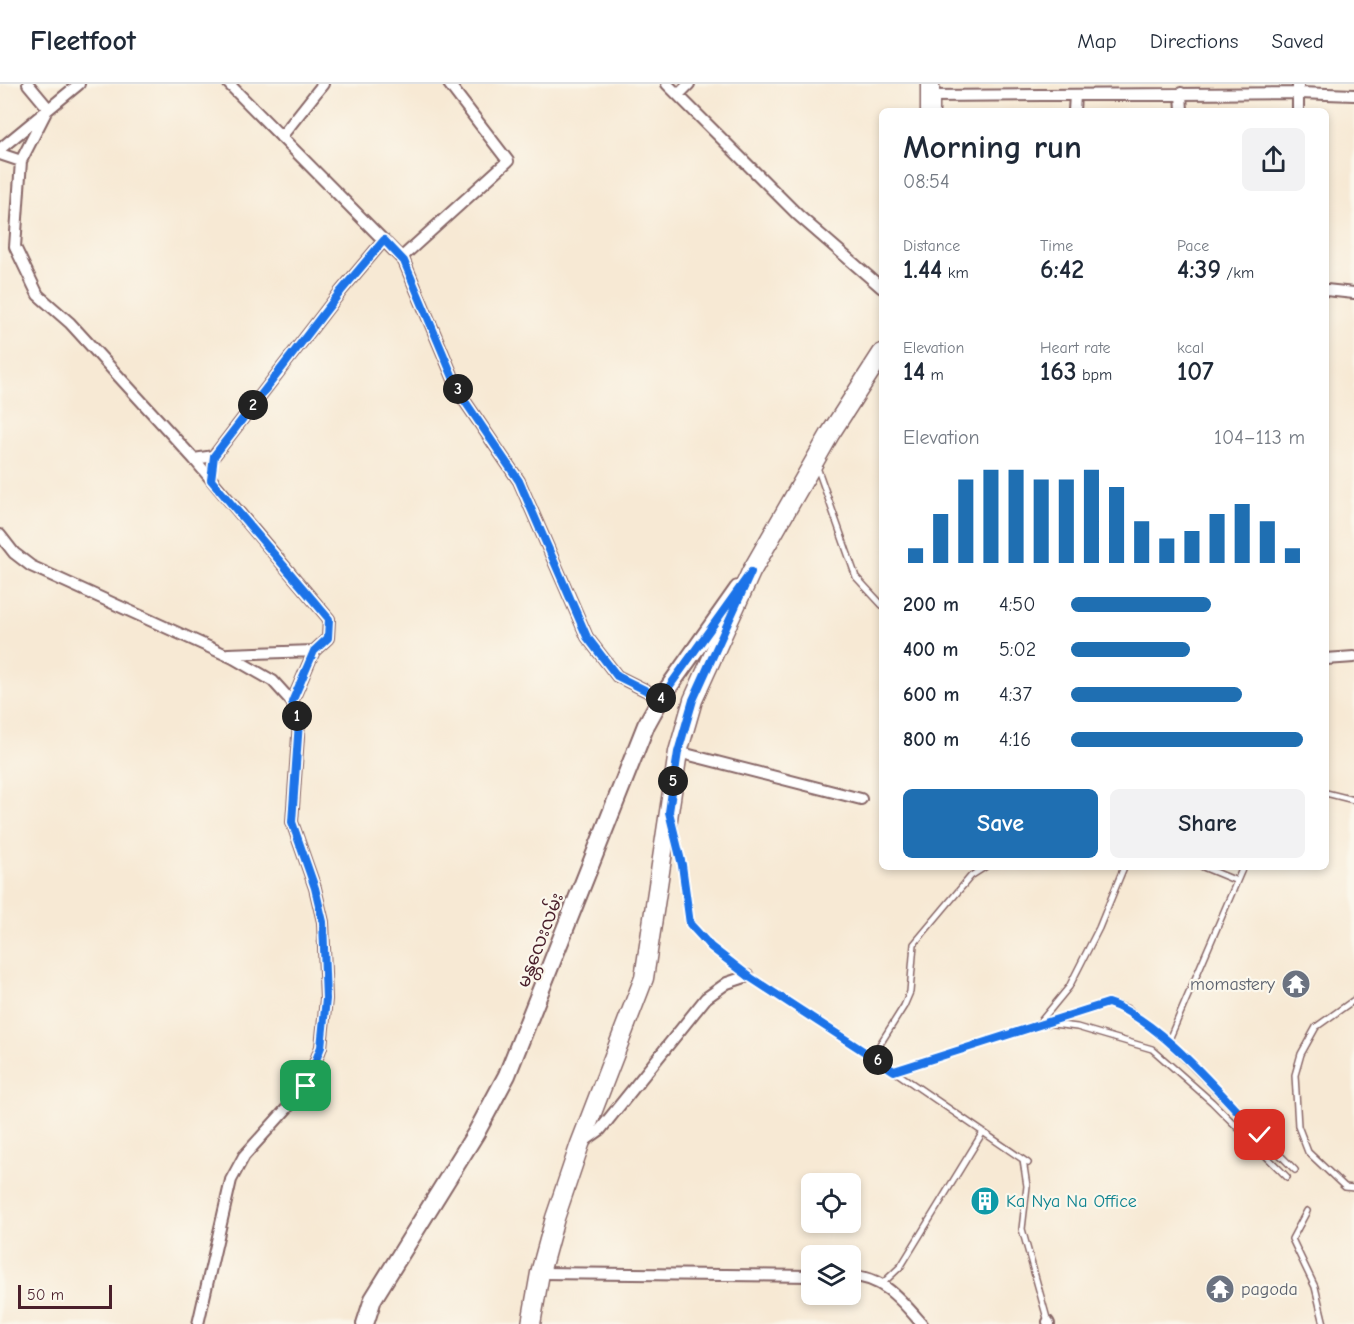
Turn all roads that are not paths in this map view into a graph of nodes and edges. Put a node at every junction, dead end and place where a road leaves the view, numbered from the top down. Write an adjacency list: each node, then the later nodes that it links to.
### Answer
1 (28, 84): 14 (street)
2 (79, 84): 14 (street)
3 (229, 84): 18 (street)
4 (323, 84): 18 (street)
5 (449, 84): 23 (street)
6 (667, 84): 10 (street)
7 (689, 84): 10 (street)
8 (1298, 88): 9 (street); 12 (street); 17 (street)
9 (1181, 89): 11 (street); 16 (street)
10 (678, 95): 24 (street)
11 (1075, 95): 13 (street); 15 (street)
12 (1354, 95)
13 (930, 97)
14 (48, 108): 19 (street); 21 (street)
15 (1074, 108)
16 (1182, 108)
17 (1298, 108)
18 (281, 136): 22 (street)
19 (0, 149)
20 (0, 154): 21 (street)
21 (21, 161): 29 (street)
22 (384, 240): 23 (street); 28 (street)
23 (401, 258): 39 (street)
24 (879, 285)
25 (1329, 290): 26 (street)
26 (1354, 293)
27 (879, 358): 30 (main road)
28 (214, 456): 29 (street); 31 (street)
29 (194, 459): 31 (street)
30 (815, 460): 33 (main road); 34 (lane)
31 (211, 480): 35 (street)
32 (0, 535): 36 (street)
33 (751, 572): 39 (main road, မန္တလေးလမ်း); 41 (main road)
34 (879, 602)
35 (314, 651): 36 (street); 40 (street)
36 (224, 654): 40 (street)
37 (1354, 657): 38 (street)
38 (1329, 659)
39 (661, 698): 69 (main road, မန္တလေးလမ်း)
40 (292, 702): 68 (street)
41 (678, 752): 43 (street); 45 (main road)
42 (1329, 794): 44 (lane)
43 (861, 799)
44 (1354, 801)
45 (669, 812): 51 (lane); 58 (main road)
46 (980, 870): 55 (lane)
47 (1123, 870): 53 (lane)
48 (1211, 870): 50 (lane)
49 (1242, 870): 50 (lane)
50 (1238, 880): 54 (lane)
51 (748, 976): 55 (lane); 58 (street)
52 (1354, 1000): 61 (lane)
53 (1040, 1022): 54 (lane); 56 (lane); 60 (lane)
54 (1168, 1042): 59 (lane)
55 (872, 1057): 56 (lane)
56 (894, 1071): 57 (lane)
57 (983, 1132): 66 (lane); 67 (lane)
58 (580, 1144): 63 (main road)
59 (1295, 1170)
60 (1287, 1177)
61 (1354, 1188)
62 (1307, 1211): 72 (lane)
63 (540, 1273): 64 (street); 70 (main road)
64 (801, 1276)
65 (861, 1279): 66 (street)
66 (882, 1284): 71 (street)
67 (1048, 1323)
68 (198, 1324)
69 (365, 1324)
70 (531, 1324)
71 (922, 1324)
72 (1324, 1324)

